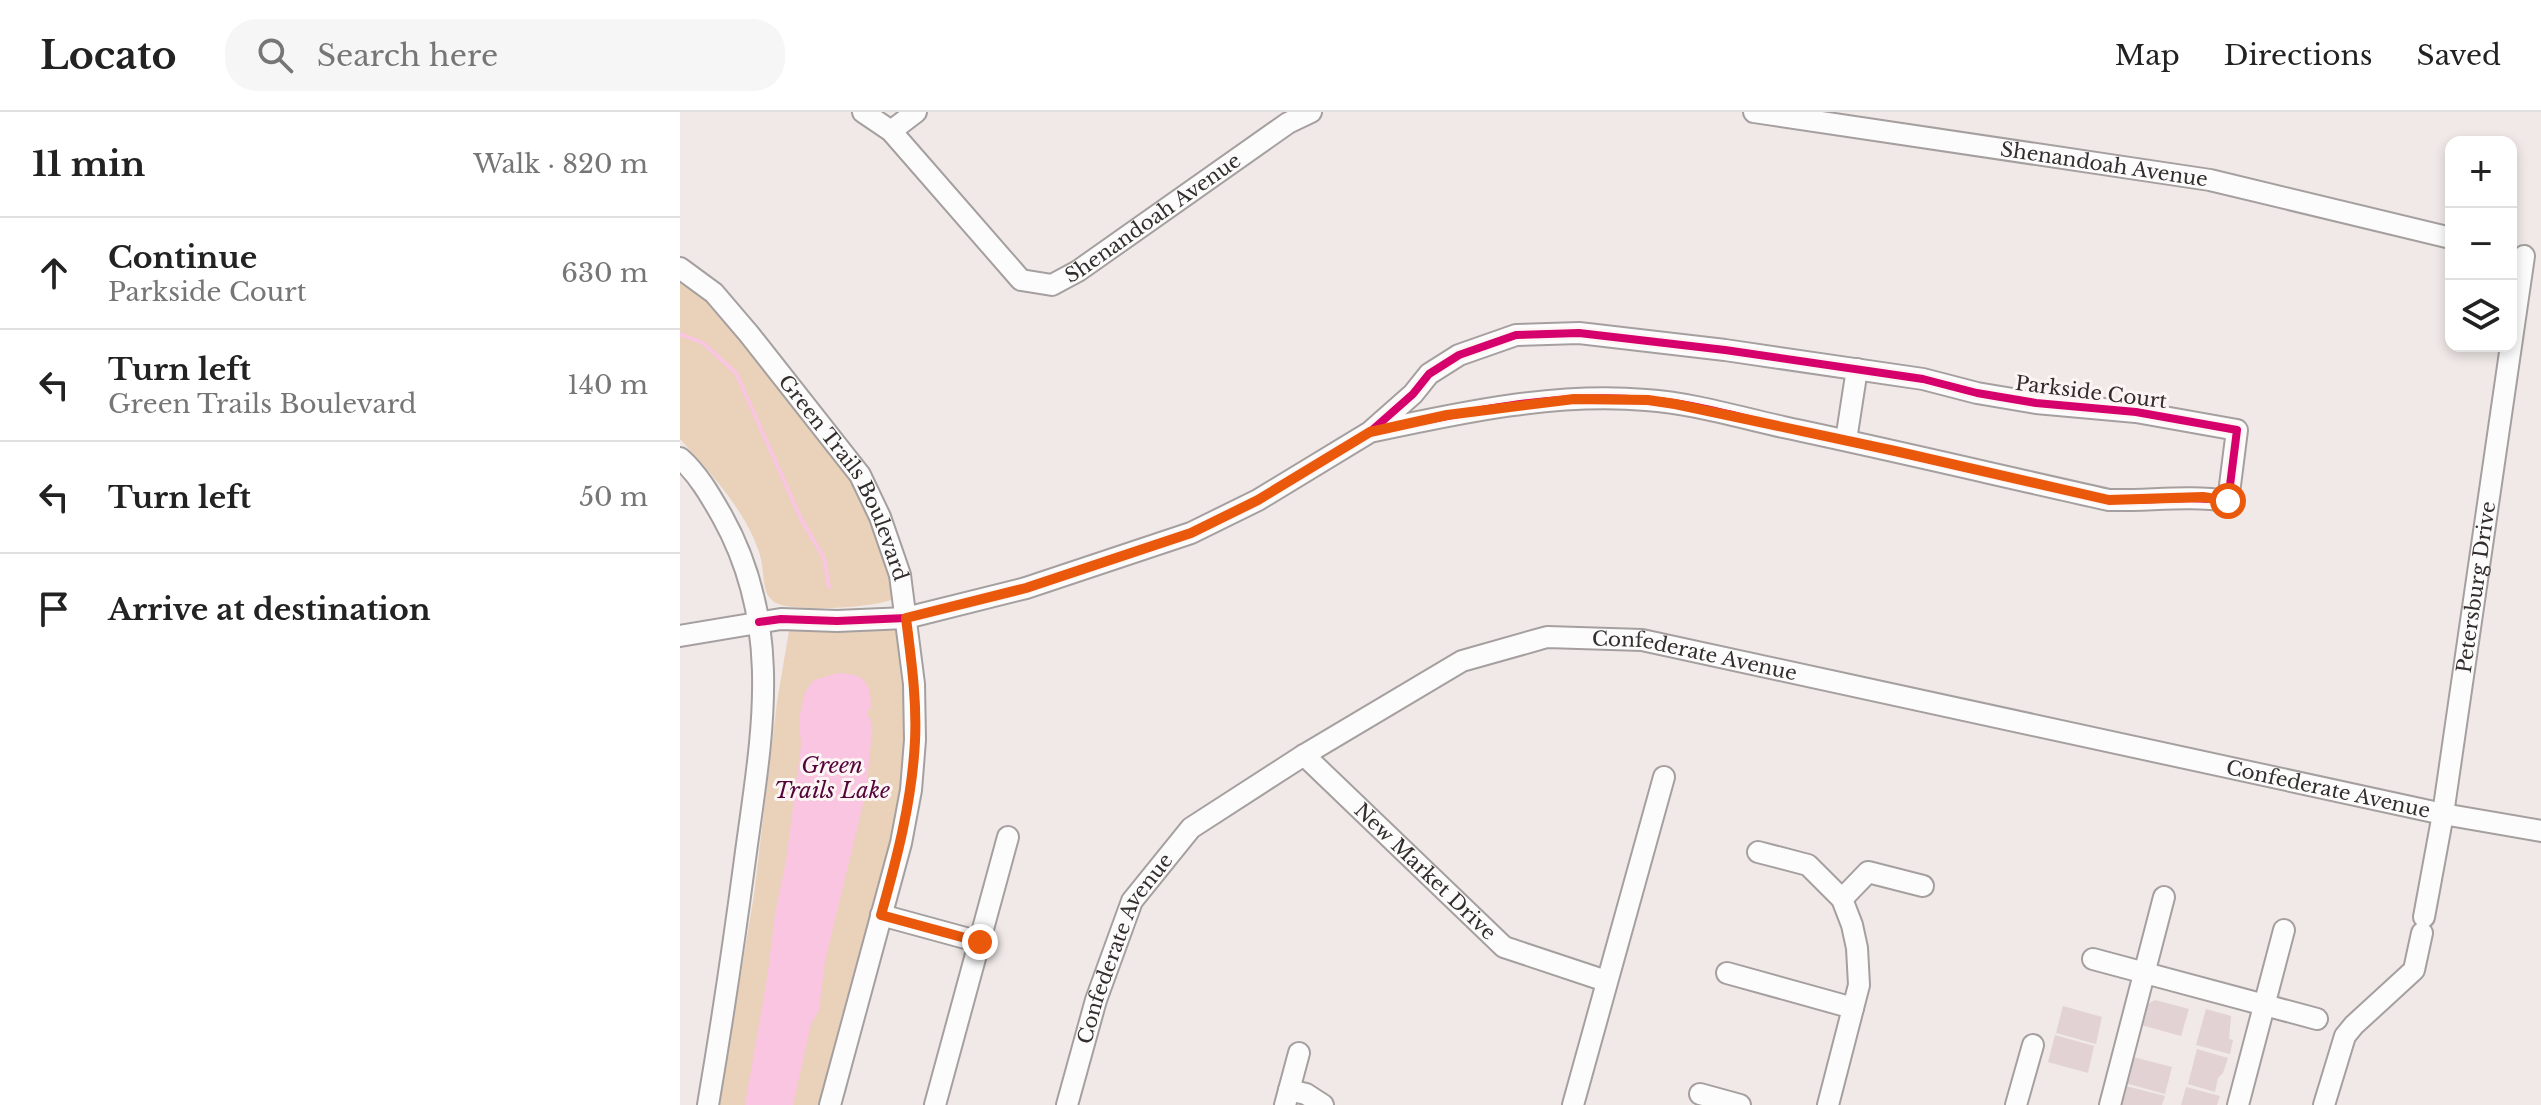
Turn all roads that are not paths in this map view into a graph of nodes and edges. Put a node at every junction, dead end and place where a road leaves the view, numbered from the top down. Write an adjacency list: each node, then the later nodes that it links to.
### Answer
1 (863, 112): 5 (street, Shenandoah Avenue)
2 (916, 112): 5 (street)
3 (1311, 112): 5 (street, Shenandoah Avenue)
4 (1761, 113): 6 (street, Shenandoah Avenue)
5 (891, 131)
6 (2445, 237)
7 (2525, 255): 18 (street, Petersburg Drive)
8 (680, 268): 13 (street, Green Trails Boulevard)
9 (1857, 369): 10 (street, Parkside Court); 11 (street); 11 (street, Parkside Court)
10 (1370, 432): 11 (street, Parkside Court); 13 (street, Parkside Court)
11 (1846, 440)
12 (680, 458): 14 (street)
13 (906, 618): 14 (street, Parkside Court); 25 (street, Green Trails Boulevard)
14 (759, 622): 15 (street, Parkside Court); 39 (street)
15 (680, 636)
16 (1304, 755): 18 (street, Confederate Avenue); 31 (street, New Market Drive); 42 (street, Confederate Avenue)
17 (1664, 777): 31 (street)
18 (2443, 814): 19 (street, Confederate Avenue); 50 (street, Petersburg Drive)
19 (2541, 831)
20 (1008, 837): 27 (street)
21 (1758, 852): 24 (street)
22 (1923, 886): 24 (street)
23 (2164, 897): 29 (street)
24 (1842, 899): 33 (street)
25 (881, 915): 27 (street); 40 (street, Green Trails Boulevard)
26 (2284, 930): 32 (street)
27 (980, 942): 41 (street)
28 (2093, 959): 29 (street)
29 (2144, 972): 32 (street); 48 (street)
30 (1727, 973): 33 (street)
31 (1606, 981): 44 (street)
32 (2265, 1005): 34 (street); 49 (street)
33 (1853, 1008): 46 (street)
34 (2317, 1019)
35 (2033, 1045): 47 (street)
36 (1299, 1053): 38 (street)
37 (1700, 1094): 45 (street)
38 (1287, 1098): 43 (street)
39 (708, 1105)
40 (830, 1105)
41 (935, 1105)
42 (1067, 1105)
43 (1323, 1105)
44 (1573, 1105)
45 (1740, 1105)
46 (1828, 1105)
47 (2016, 1105)
48 (2110, 1105)
49 (2238, 1105)
50 (2324, 1105)

